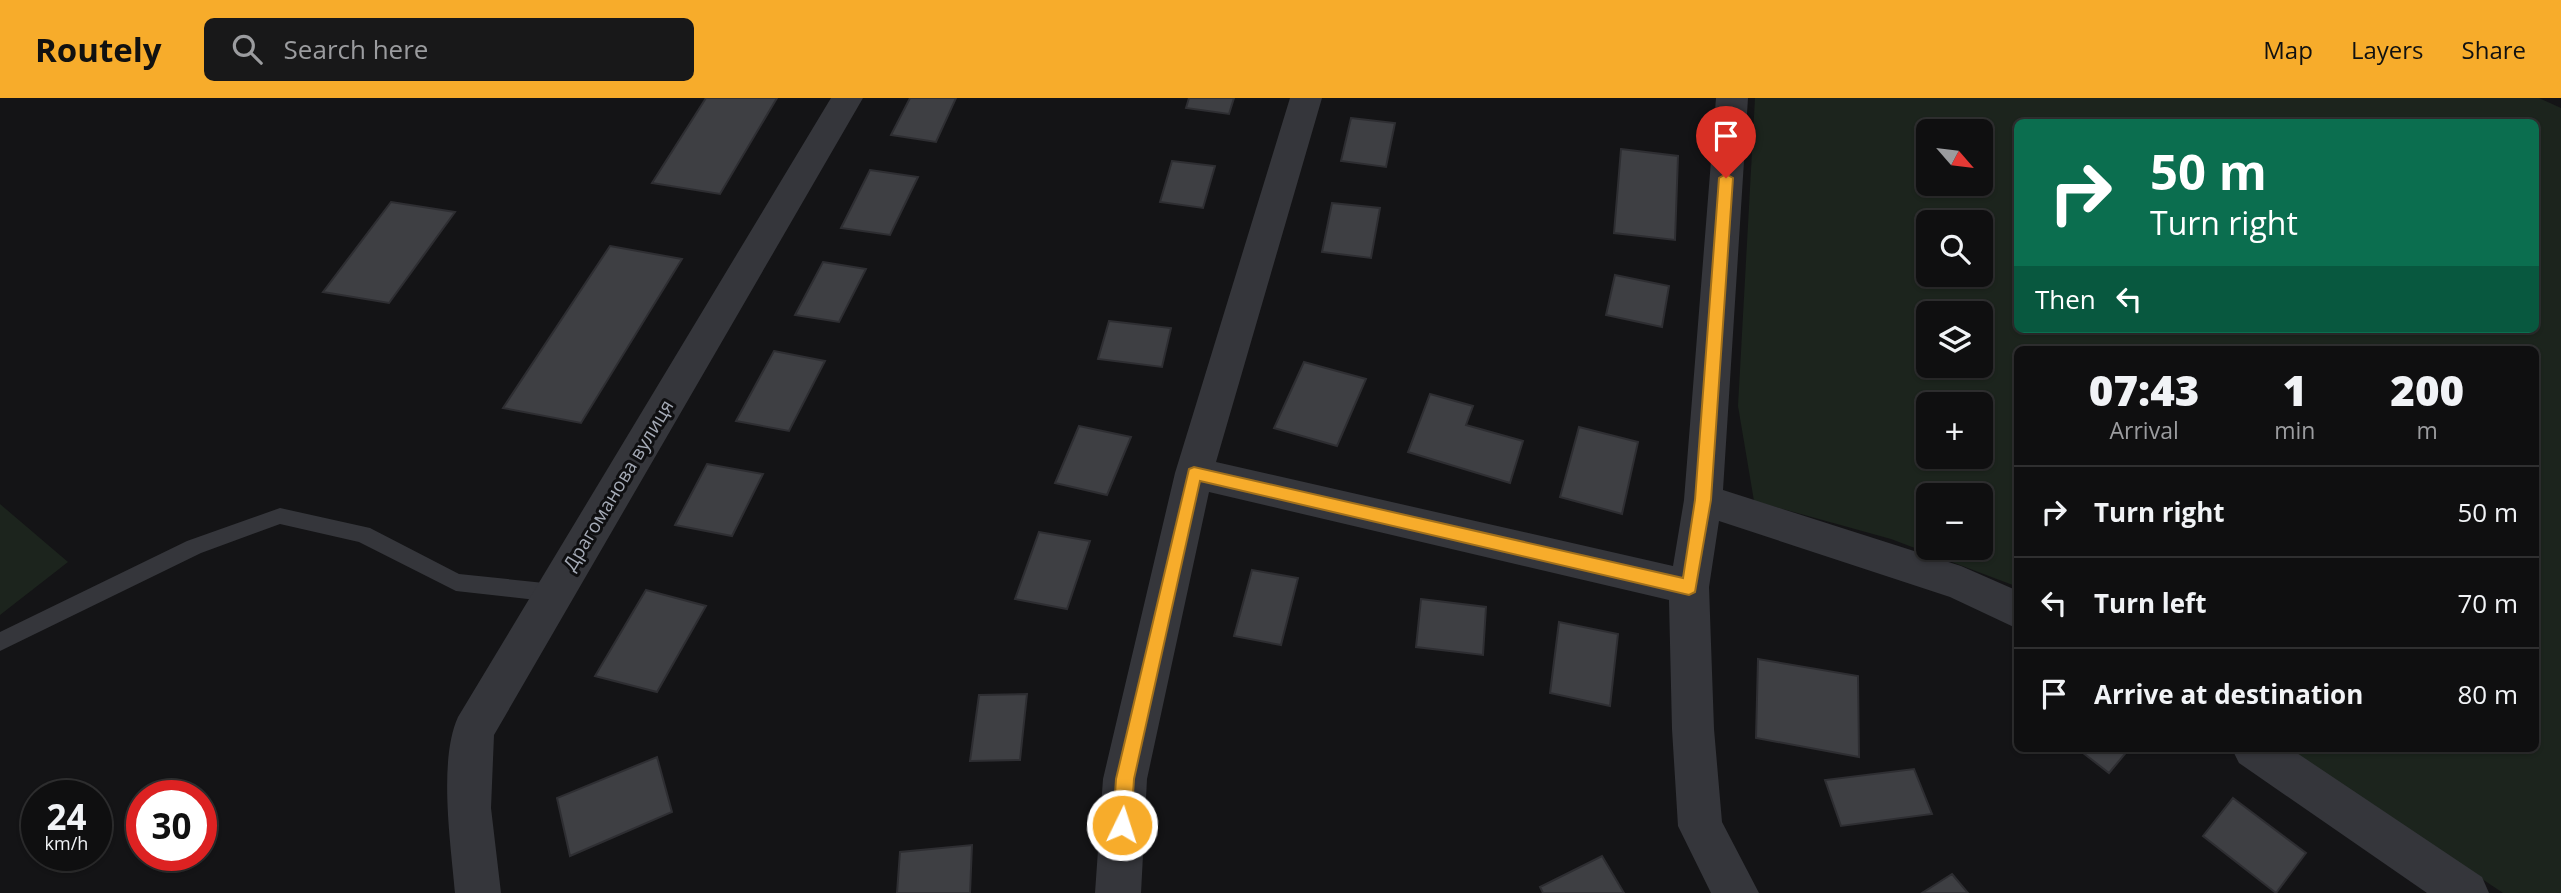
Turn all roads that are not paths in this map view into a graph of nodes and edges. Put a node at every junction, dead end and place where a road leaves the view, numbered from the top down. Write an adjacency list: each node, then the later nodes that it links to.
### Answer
1 (847, 98): 7 (street, Драгоманова вулиця)
2 (1306, 98): 4 (street)
3 (1732, 98): 5 (street)
4 (1194, 473): 6 (street); 12 (street)
5 (1703, 500): 6 (street); 8 (street)
6 (1689, 587): 13 (street)
7 (554, 593): 9 (lane); 11 (street, Драгоманова вулиця)
8 (2014, 609)
9 (0, 642)
10 (2258, 752): 14 (street)
11 (478, 893)
12 (1118, 893)
13 (1736, 893)
14 (2466, 893)

